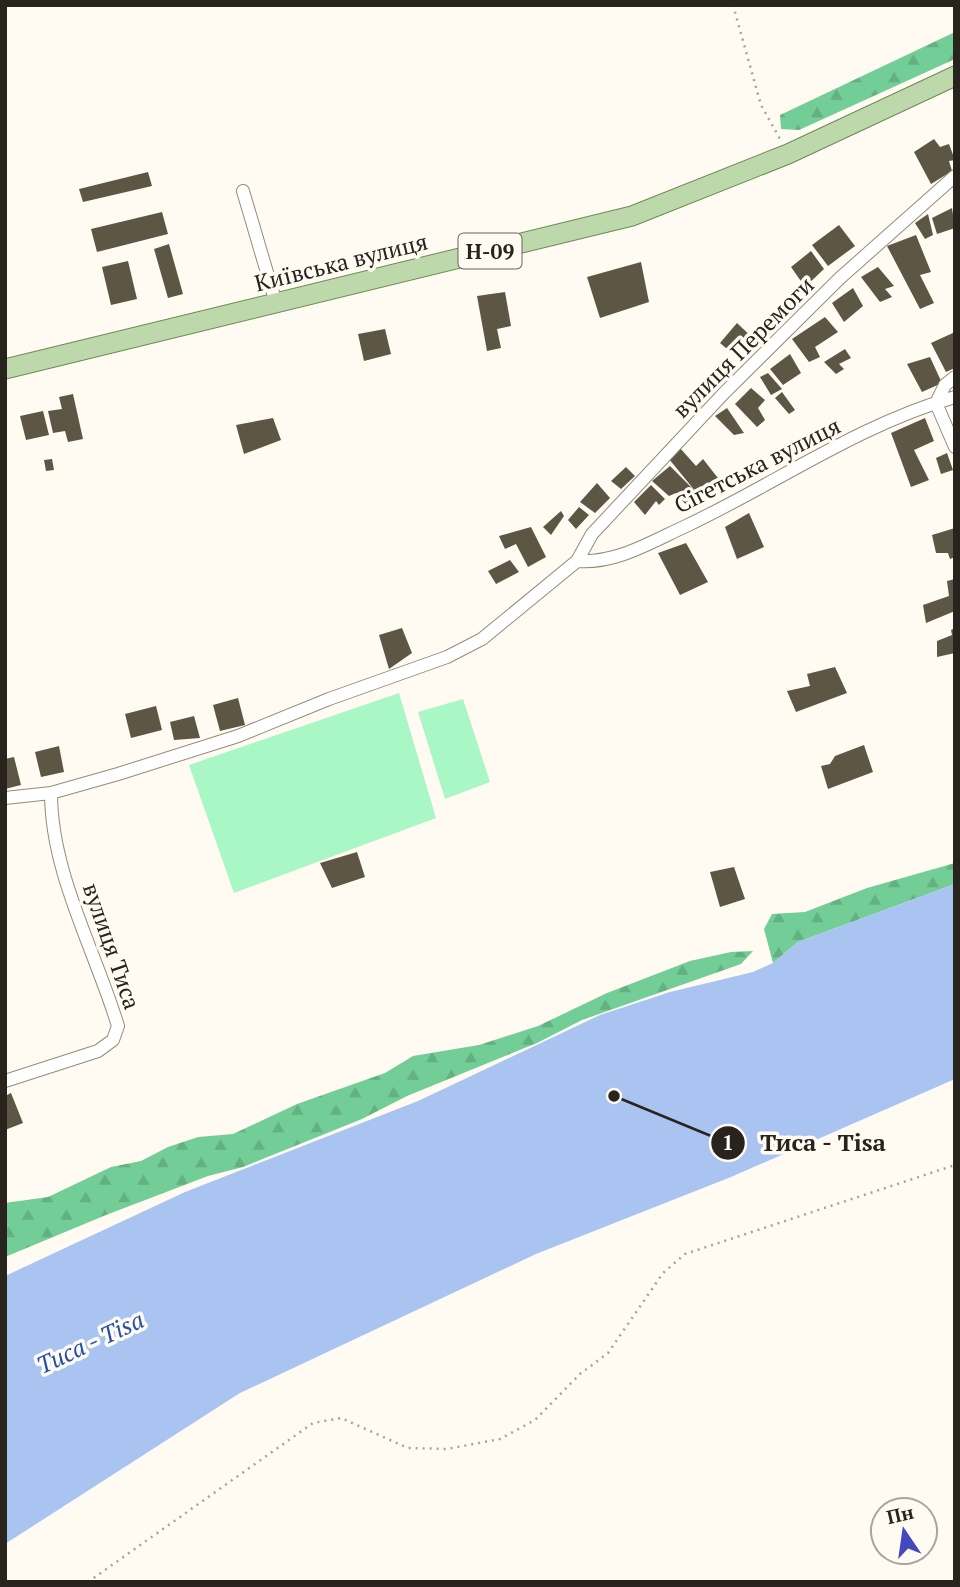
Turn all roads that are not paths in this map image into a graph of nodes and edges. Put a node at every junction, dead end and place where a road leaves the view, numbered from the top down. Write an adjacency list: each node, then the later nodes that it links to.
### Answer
1 (955, 76): 4 (main road, Київська вулиця / Н-09)
2 (955, 176): 10 (street, вулиця Перемоги)
3 (243, 191): 4 (street)
4 (276, 303): 5 (main road, Київська вулиця / Н-09)
5 (5, 369)
6 (955, 377): 8 (street)
7 (955, 397): 8 (street, Сігетська вулиця)
8 (936, 403): 9 (street); 10 (street, Сігетська вулиця)
9 (955, 447)
10 (577, 561): 11 (street)
11 (51, 793): 12 (street); 13 (street, вулиця Тиса)
12 (5, 798)
13 (5, 1081)

